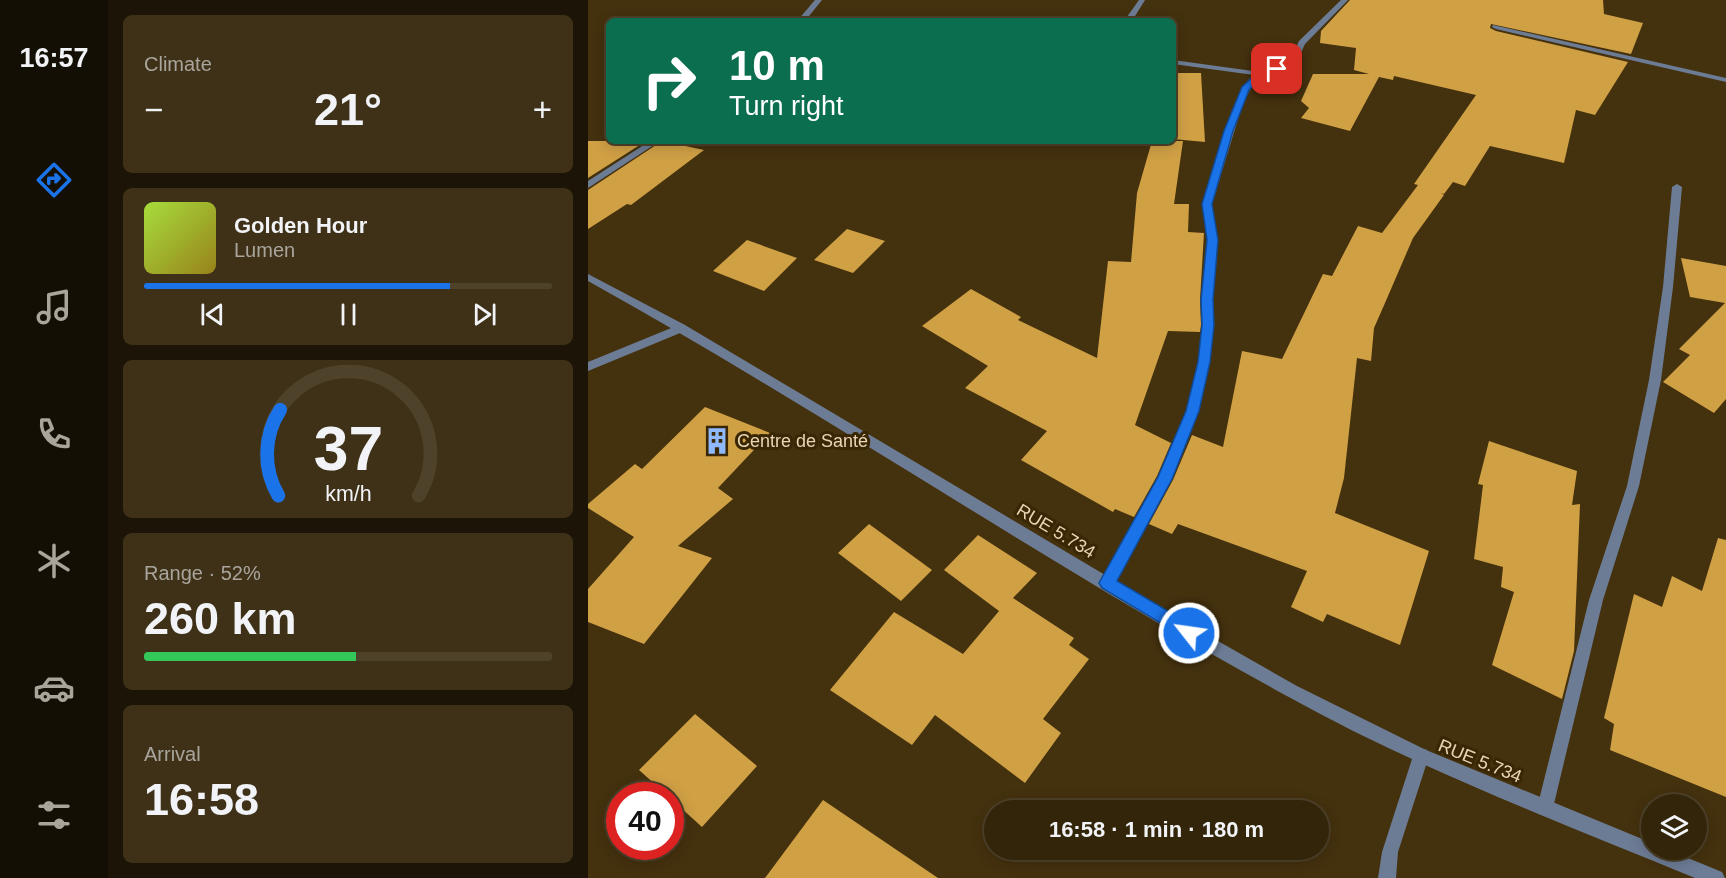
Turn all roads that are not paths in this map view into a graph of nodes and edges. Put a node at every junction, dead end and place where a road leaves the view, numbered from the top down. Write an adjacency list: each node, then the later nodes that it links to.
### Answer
1 (819, 0): 4 (street)
2 (1142, 0): 5 (street)
3 (1345, 0): 8 (street)
4 (804, 18)
5 (1130, 18)
6 (1496, 27): 9 (street)
7 (1176, 62): 8 (street)
8 (1261, 74): 16 (street)
9 (1726, 80)
10 (651, 144): 11 (street)
11 (588, 185)
12 (1677, 187): 18 (street)
13 (588, 277): 14 (street, RUE 5.734)
14 (681, 328): 15 (street); 16 (street, RUE 5.734)
15 (588, 367)
16 (1107, 583): 17 (street, RUE 5.734)
17 (1421, 756): 18 (street, RUE 5.734); 19 (street)
18 (1545, 808): 20 (street, RUE 5.734)
19 (1387, 878)
20 (1716, 878)

